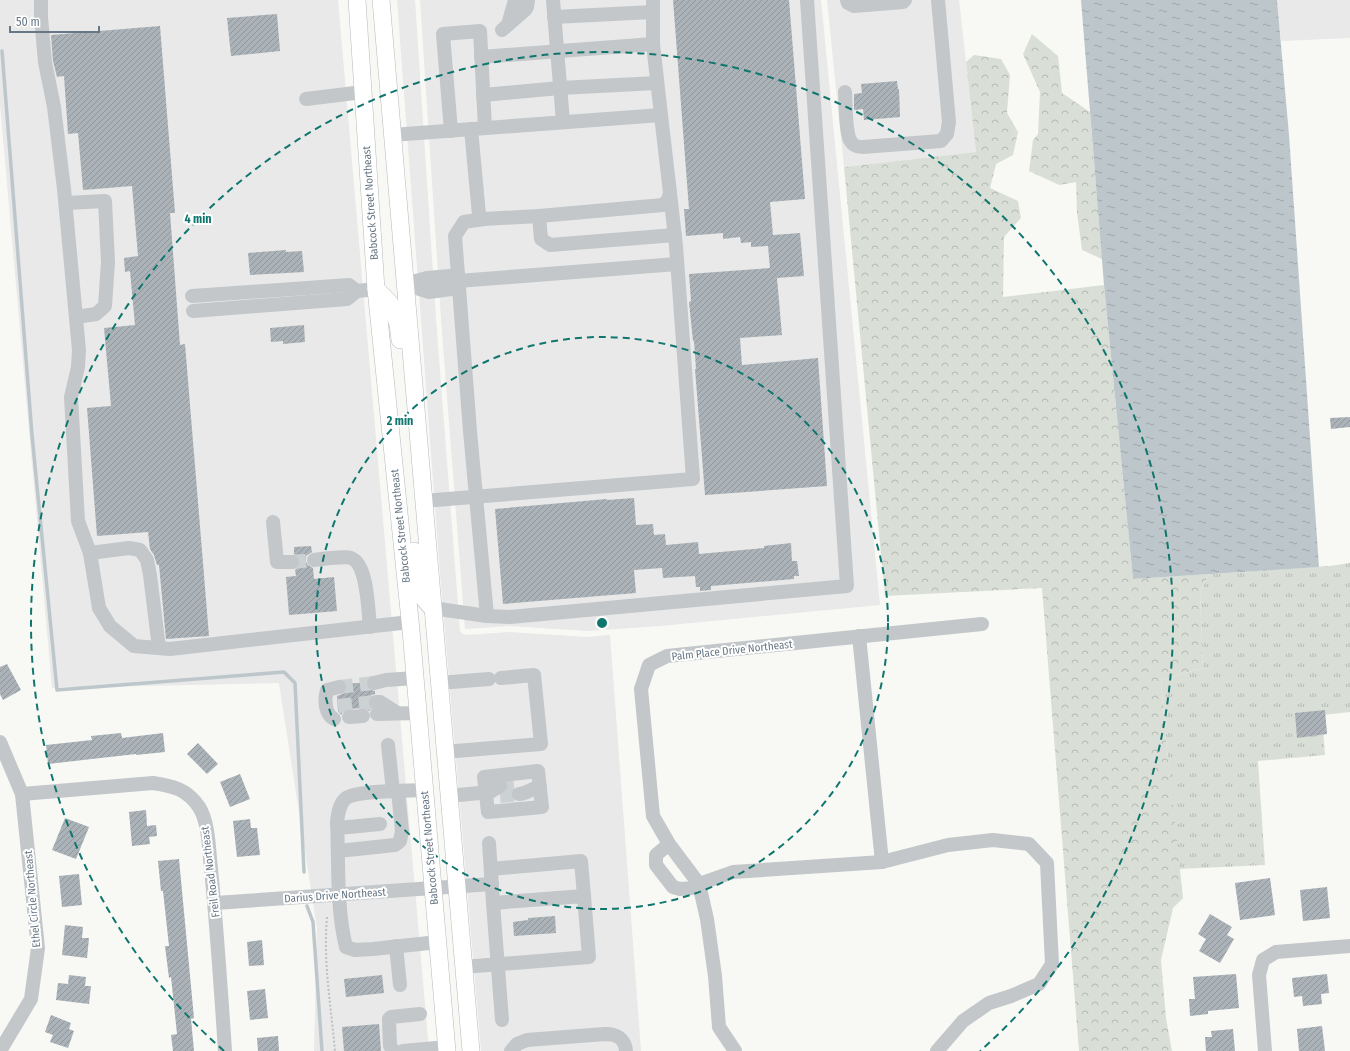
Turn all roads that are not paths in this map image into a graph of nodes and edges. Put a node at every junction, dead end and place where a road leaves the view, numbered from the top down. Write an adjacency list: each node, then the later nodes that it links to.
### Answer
1 (41, 0): 28 (street)
2 (357, 0): 18 (main road, Babcock Street Northeast)
3 (380, 0): 26 (main road)
4 (516, 0): 5 (street)
5 (528, 0)
6 (553, 0): 12 (street)
7 (807, 0): 49 (street)
8 (847, 0): 9 (street)
9 (905, 0)
10 (938, 0): 19 (street)
11 (653, 6): 12 (street); 13 (street)
12 (554, 17): 14 (street)
13 (653, 44): 14 (street); 16 (street)
14 (557, 51): 15 (street); 17 (street)
15 (481, 57): 20 (street); 25 (street)
16 (657, 82): 17 (street); 22 (street)
17 (560, 88): 20 (street); 23 (street)
18 (363, 92): 21 (street); 35 (main road, Babcock Street Northeast)
19 (845, 92)
20 (483, 95): 24 (street)
21 (306, 99)
22 (661, 115): 23 (street); 27 (street)
23 (563, 122): 24 (street)
24 (478, 128): 25 (street); 30 (street)
25 (451, 131): 26 (street)
26 (392, 135): 34 (main road)
27 (670, 193): 29 (street); 31 (street)
28 (66, 203): 39 (street); 39 (street)
29 (539, 216): 30 (street); 31 (street)
30 (484, 219): 33 (street)
31 (675, 235): 32 (street)
32 (678, 264): 33 (street); 41 (street)
33 (458, 281): 34 (street); 41 (street)
34 (405, 284): 40 (main road)
35 (376, 289): 36 (street); 40 (main road); 44 (main road, Babcock Street Northeast)
36 (357, 291): 37 (street); 38 (street)
37 (192, 296)
38 (193, 311)
39 (76, 318): 45 (street)
40 (415, 404): 42 (main road)
41 (475, 497): 42 (street); 49 (street)
42 (423, 501): 48 (main road)
43 (273, 522): 47 (street)
44 (400, 527): 48 (main road); 50 (main road, Babcock Street Northeast)
45 (90, 553): 54 (street); 54 (street)
46 (314, 560): 52 (street)
47 (292, 562)
48 (432, 608): 49 (street); 56 (main road)
49 (487, 616)
50 (410, 622): 52 (street); 55 (main road, Babcock Street Northeast); 56 (main road)
51 (982, 624): 53 (street, Palm Place Drive Northeast)
52 (370, 627): 54 (street)
53 (859, 636): 77 (street, Palm Place Drive Northeast); 79 (street)
54 (159, 648)
55 (415, 678): 57 (street); 61 (main road, Babcock Street Northeast)
56 (438, 681): 66 (main road); 66 (street)
57 (380, 682)
58 (339, 687): 60 (street)
59 (377, 708): 61 (street)
60 (333, 711)
61 (418, 713): 69 (main road, Babcock Street Northeast)
62 (363, 716): 63 (street)
63 (349, 717)
64 (0, 742): 72 (street, Ethel Circle Northeast)
65 (388, 745): 70 (street)
66 (444, 752): 73 (main road)
67 (537, 788): 68 (street); 71 (street); 71 (street)
68 (519, 789)
69 (424, 790): 70 (street); 84 (main road, Babcock Street Northeast)
70 (396, 791): 74 (street); 75 (street)
71 (494, 792): 73 (street)
72 (22, 794): 87 (street, Freil Road Northeast); 98 (street, Ethel Circle Northeast)
73 (448, 796): 83 (main road)
74 (401, 822): 75 (street); 78 (street)
75 (338, 828): 78 (street)
76 (489, 843): 80 (street)
77 (669, 844): 82 (street, Palm Place Drive Northeast); 82 (street)
78 (338, 852): 85 (street)
79 (882, 862): 82 (street); 106 (street)
80 (491, 869): 81 (street); 86 (street)
81 (492, 884): 83 (street, Darius Drive Northeast); 88 (street)
82 (699, 884): 105 (street, Palm Place Drive Northeast)
83 (456, 887): 84 (street, Darius Drive Northeast); 93 (main road)
84 (433, 888): 85 (street, Darius Drive Northeast); 89 (main road, Babcock Street Northeast)
85 (334, 895): 87 (street, Darius Drive Northeast); 90 (street)
86 (584, 896): 88 (street); 92 (street)
87 (214, 903): 99 (street, Freil Road Northeast)
88 (494, 903): 92 (street)
89 (438, 942): 90 (street); 97 (main road, Babcock Street Northeast)
90 (396, 946): 94 (street)
91 (1350, 946): 107 (street)
92 (498, 964): 93 (street); 96 (street)
93 (463, 967): 102 (main road)
94 (400, 986)
95 (420, 1014): 100 (street)
96 (502, 1020)
97 (447, 1049): 101 (street)
98 (0, 1051)
99 (225, 1051)
100 (394, 1051)
101 (403, 1051)
102 (471, 1051)
103 (512, 1051): 104 (street)
104 (626, 1051)
105 (734, 1051)
106 (937, 1051)
107 (1265, 1051)

